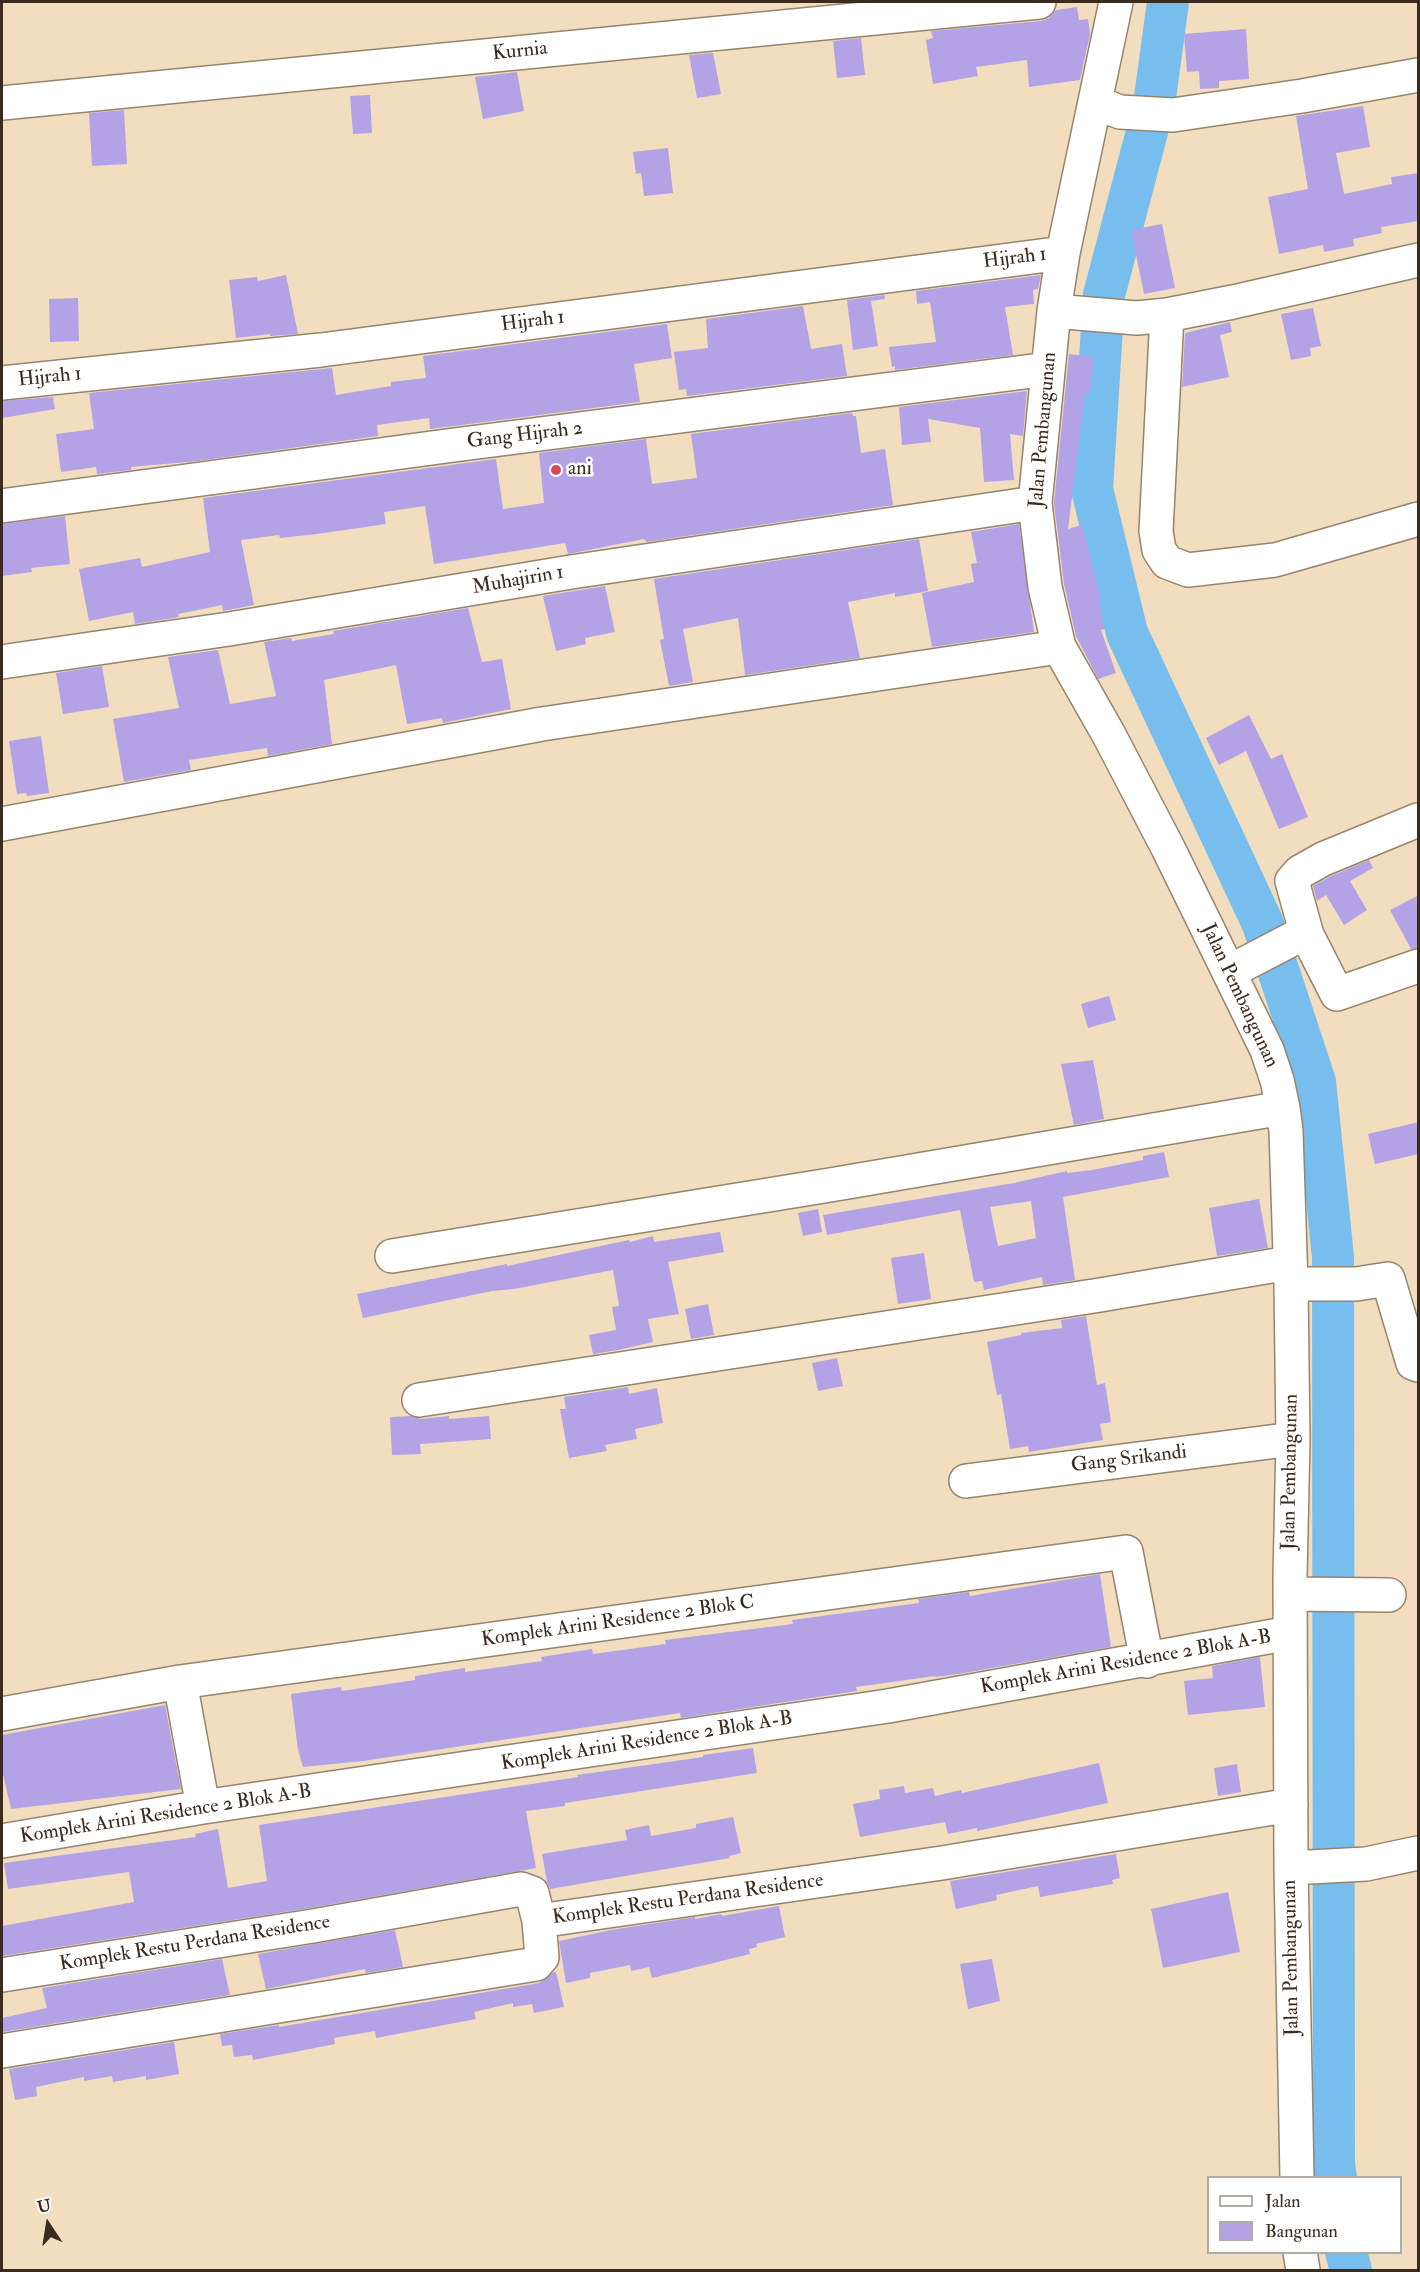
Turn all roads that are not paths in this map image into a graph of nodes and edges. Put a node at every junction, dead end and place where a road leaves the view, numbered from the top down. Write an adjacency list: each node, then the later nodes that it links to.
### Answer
1 (1039, 2): 4 (street, Kurnia)
2 (1116, 2): 5 (street, Jalan Pembangunan)
3 (1419, 75): 5 (street)
4 (2, 104)
5 (1108, 108): 6 (street, Jalan Pembangunan)
6 (1063, 253): 8 (street, Jalan Pembangunan); 11 (street, Hijrah 1)
7 (1419, 260): 9 (street)
8 (1054, 310): 9 (street); 10 (street, Jalan Pembangunan)
9 (1152, 316): 14 (street)
10 (1048, 369): 12 (street, Jalan Pembangunan); 13 (street, Gang Hijrah 2)
11 (2, 383)
12 (1035, 503): 15 (street, Jalan Pembangunan); 16 (street, Muhajirin 1)
13 (2, 506)
14 (1419, 519)
15 (1059, 647): 18 (street); 20 (street, Jalan Pembangunan)
16 (2, 662)
17 (1419, 820): 19 (street)
18 (2, 824)
19 (1297, 938): 20 (street); 21 (street)
20 (1237, 966): 22 (street, Jalan Pembangunan)
21 (1419, 966)
22 (1283, 1108): 23 (street); 24 (street, Jalan Pembangunan)
23 (392, 1256)
24 (1291, 1277): 25 (street); 26 (street); 27 (street, Jalan Pembangunan)
25 (1419, 1365)
26 (419, 1400)
27 (1293, 1439): 28 (street, Gang Srikandi); 29 (street, Jalan Pembangunan)
28 (966, 1481)
29 (1291, 1594): 30 (street); 31 (street, Jalan Pembangunan)
30 (1389, 1595)
31 (1290, 1633): 32 (street, Komplek Arini Residence 2 Blok A-B); 35 (street, Jalan Pembangunan)
32 (1147, 1661): 33 (street, Komplek Arini Residence 2 Blok C); 36 (street, Komplek Arini Residence 2 Blok A-B)
33 (180, 1682): 34 (street, Komplek Arini Residence 2 Blok C); 36 (street)
34 (2, 1714)
35 (1291, 1805): 39 (street, Jalan Pembangunan); 40 (street, Komplek Restu Perdana Residence)
36 (203, 1807): 37 (street, Komplek Arini Residence 2 Blok A-B)
37 (2, 1841)
38 (1419, 1853): 39 (street)
39 (1299, 1868): 43 (street, Jalan Pembangunan)
40 (539, 1921): 41 (street, Komplek Restu Perdana Residence); 42 (street)
41 (2, 1975)
42 (2, 2051)
43 (1296, 2176)
44 (1300, 2254): 45 (street)
45 (1303, 2271)

